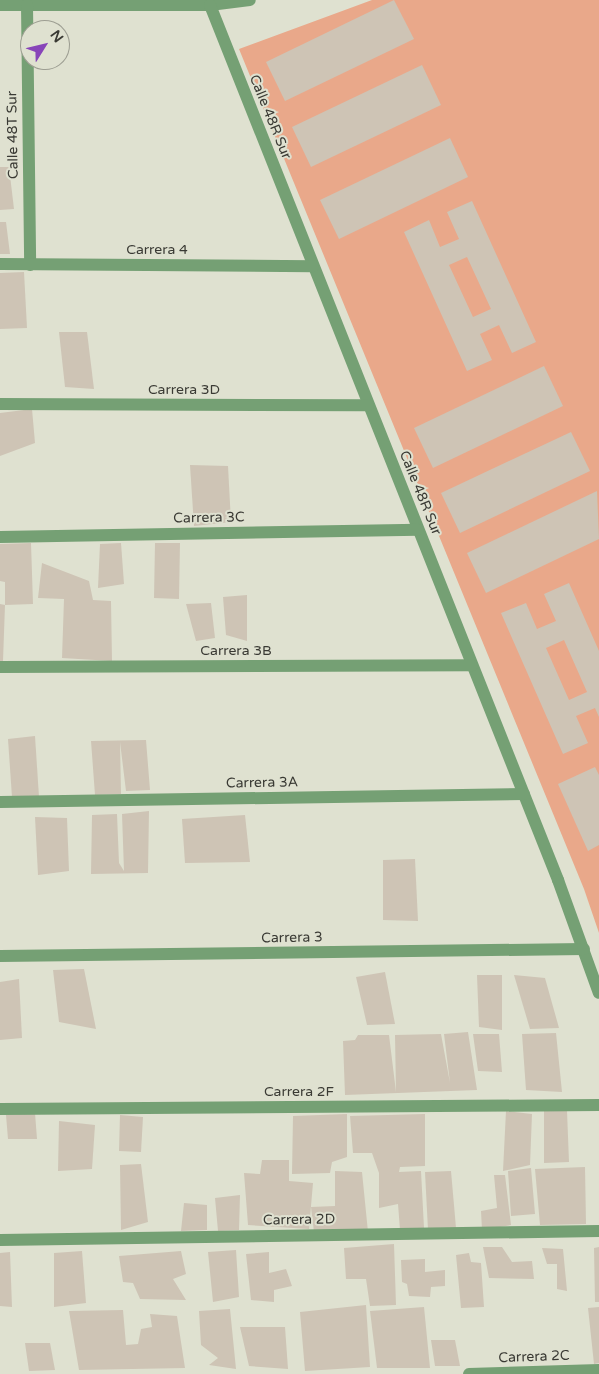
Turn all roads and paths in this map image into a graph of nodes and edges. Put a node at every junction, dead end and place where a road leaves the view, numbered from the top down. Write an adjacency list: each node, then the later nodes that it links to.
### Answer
1 (247, 0): 4 (street)
2 (0, 5): 3 (street)
3 (27, 5): 4 (street); 6 (street, Calle 48T Sur)
4 (210, 5): 7 (street, Calle 48R Sur)
5 (0, 264): 6 (street, Carrera 4)
6 (30, 265): 7 (street, Carrera 4)
7 (313, 266): 9 (street, Calle 48R Sur)
8 (0, 404): 9 (street, Carrera 3D)
9 (368, 405): 10 (street, Calle 48R Sur)
10 (418, 530): 11 (street, Carrera 3C); 12 (street, Calle 48R Sur)
11 (0, 537)
12 (472, 665): 13 (street, Carrera 3B); 14 (street, Calle 48R Sur)
13 (0, 667)
14 (524, 794): 15 (street, Carrera 3A); 16 (street, Calle 48R Sur)
15 (0, 802)
16 (584, 949): 17 (street, Carrera 3); 18 (street, Calle 48R Sur)
17 (0, 956)
18 (599, 994)
19 (599, 1105): 20 (street, Carrera 2F)
20 (0, 1109)
21 (599, 1231): 22 (street, Carrera 2D)
22 (0, 1240)
23 (599, 1370): 24 (street, Carrera 2C)
24 (469, 1374)

